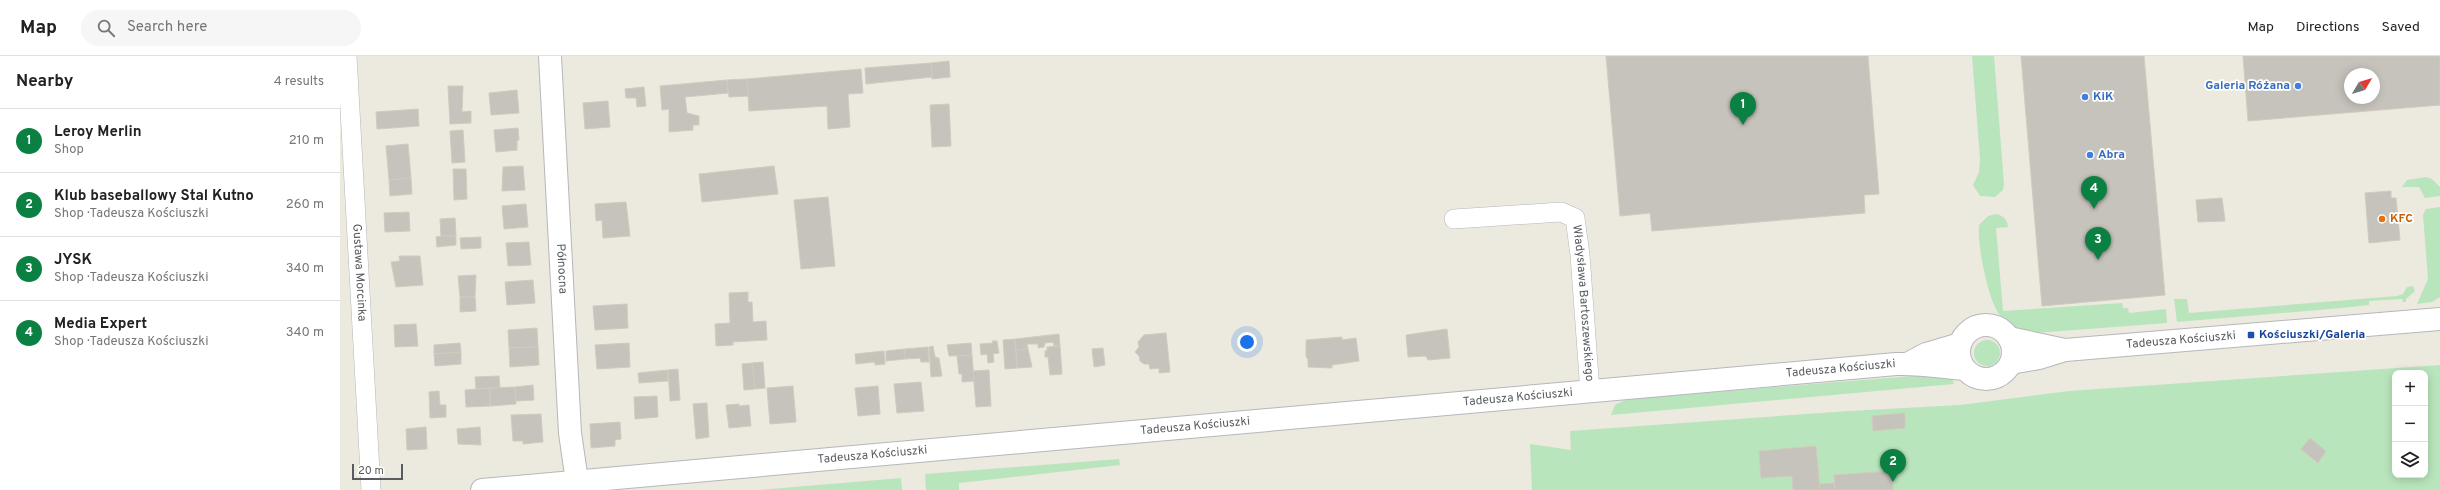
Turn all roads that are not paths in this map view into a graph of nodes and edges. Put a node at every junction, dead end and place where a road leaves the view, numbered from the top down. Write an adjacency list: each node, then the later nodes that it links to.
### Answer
1 (347, 56): 13 (street, Gustawa Morcinka)
2 (550, 56): 12 (street, Północna)
3 (1454, 219): 11 (street, Władysława Bartoszewskiego)
4 (2440, 320): 7 (street, Tadeusza Kościuszki)
5 (2009, 338): 6 (street); 7 (street, Tadeusza Kościuszki); 9 (street)
6 (1960, 344): 8 (street, Tadeusza Kościuszki); 10 (street)
7 (2065, 350): 9 (street, Tadeusza Kościuszki)
8 (1909, 363): 10 (street, Tadeusza Kościuszki); 11 (street, Tadeusza Kościuszki)
9 (2011, 363): 10 (street)
10 (1964, 369)
11 (1590, 392): 12 (street, Tadeusza Kościuszki)
12 (577, 486): 14 (street, Tadeusza Kościuszki)
13 (371, 490)
14 (482, 490)

